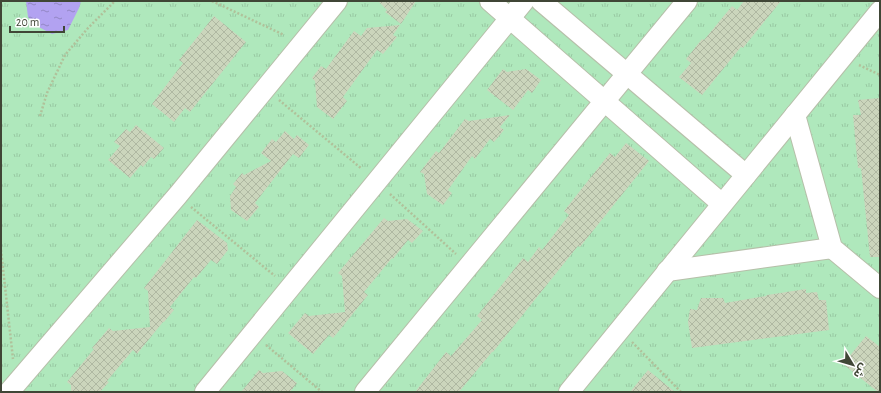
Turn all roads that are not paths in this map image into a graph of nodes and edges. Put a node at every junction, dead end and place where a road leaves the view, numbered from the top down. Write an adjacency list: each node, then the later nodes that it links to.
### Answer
1 (337, 1): 16 (street)
2 (490, 1): 7 (street)
3 (524, 1): 7 (street)
4 (541, 1): 8 (street)
5 (687, 1): 8 (street)
6 (880, 11): 10 (street)
7 (510, 18): 9 (street); 17 (street)
8 (627, 74): 9 (street); 11 (street)
9 (604, 102): 12 (street); 18 (street)
10 (795, 115): 11 (street); 13 (street)
11 (746, 175): 12 (street)
12 (722, 204): 14 (street)
13 (832, 248): 14 (street); 15 (street)
14 (667, 271): 19 (street)
15 (880, 288)
16 (12, 388)
17 (205, 392)
18 (364, 392)
19 (569, 392)

